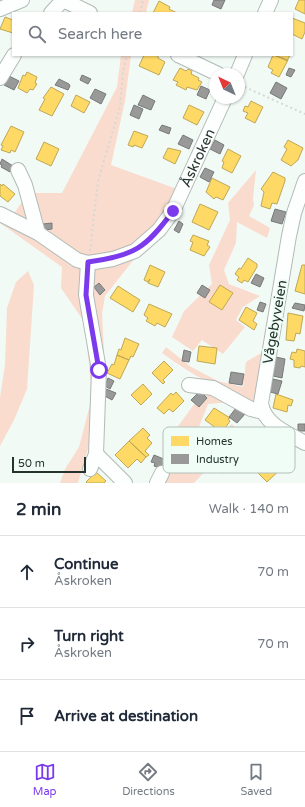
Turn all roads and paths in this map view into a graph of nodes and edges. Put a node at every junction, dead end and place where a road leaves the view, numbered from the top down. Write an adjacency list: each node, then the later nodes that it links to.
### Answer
1 (22, 0): 5 (street)
2 (63, 0): 6 (street); 7 (street)
3 (143, 0): 8 (path)
4 (271, 0): 9 (street)
5 (0, 9)
6 (53, 12)
7 (88, 12)
8 (140, 12)
9 (265, 12)
10 (13, 56): 16 (street)
11 (127, 56): 24 (path)
12 (180, 56): 15 (street)
13 (245, 56): 14 (street)
14 (239, 68)
15 (209, 70)
16 (0, 78)
17 (245, 87): 19 (path)
18 (222, 104): 24 (street, Åskroken)
19 (305, 114)
20 (18, 170): 23 (street)
21 (305, 181): 26 (street, Vågebyveien)
22 (0, 214): 23 (street, Åskroken)
23 (38, 233): 24 (street, Åskroken)
24 (88, 262): 30 (street)
25 (189, 385): 26 (street)
26 (262, 412): 27 (street)
27 (277, 427)
28 (295, 437): 29 (street)
29 (305, 443)
30 (96, 454): 31 (street); 32 (street)
31 (90, 469)
32 (125, 483)

